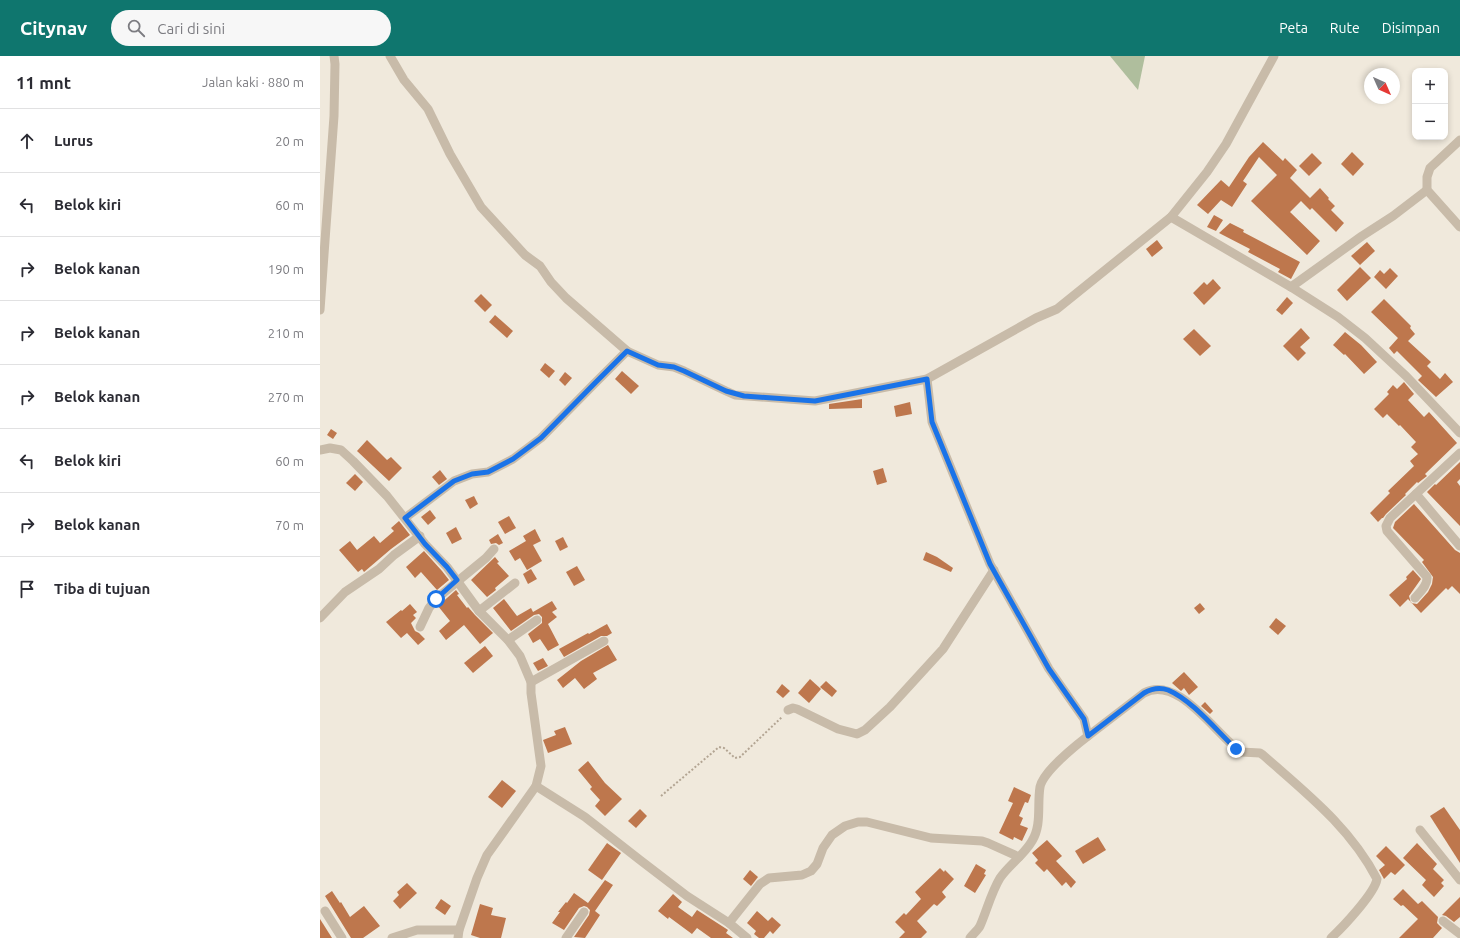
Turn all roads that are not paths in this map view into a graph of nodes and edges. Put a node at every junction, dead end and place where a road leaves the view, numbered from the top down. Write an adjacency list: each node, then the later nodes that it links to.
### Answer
1 (334, 56): 9 (street)
2 (390, 56): 10 (street)
3 (1274, 56): 6 (street)
4 (1460, 140): 5 (street)
5 (1427, 190): 7 (street); 8 (street)
6 (1171, 217): 8 (street); 11 (street)
7 (1460, 226)
8 (1292, 288): 12 (street)
9 (320, 310)
10 (627, 351): 11 (street); 16 (street)
11 (927, 379): 20 (street)
12 (1460, 433)
13 (320, 450): 16 (street)
14 (1460, 453): 15 (street)
15 (1416, 494): 18 (street); 23 (street)
16 (405, 518): 17 (street)
17 (420, 536): 21 (street); 25 (street)
18 (1460, 546)
19 (494, 549): 21 (street)
20 (994, 570): 31 (street); 32 (street)
21 (457, 580): 24 (street); 27 (street)
22 (515, 583): 24 (street)
23 (1415, 598)
24 (478, 611): 28 (street)
25 (320, 618)
26 (537, 620): 28 (street)
27 (420, 627)
28 (508, 640): 30 (street)
29 (604, 642): 30 (street)
30 (531, 682): 33 (street)
31 (788, 710)
32 (1088, 736): 35 (street); 49 (street)
33 (536, 786): 40 (street); 42 (street)
34 (1420, 830): 36 (street)
35 (1019, 857): 40 (street); 48 (street)
36 (1460, 880)
37 (325, 911): 44 (street)
38 (584, 912): 46 (street)
39 (1443, 921): 43 (street)
40 (729, 923): 47 (street)
41 (416, 934): 42 (street); 45 (street)
42 (459, 934)
43 (1460, 934)
44 (342, 938)
45 (392, 938)
46 (566, 938)
47 (747, 938)
48 (970, 938)
49 (1331, 938)

